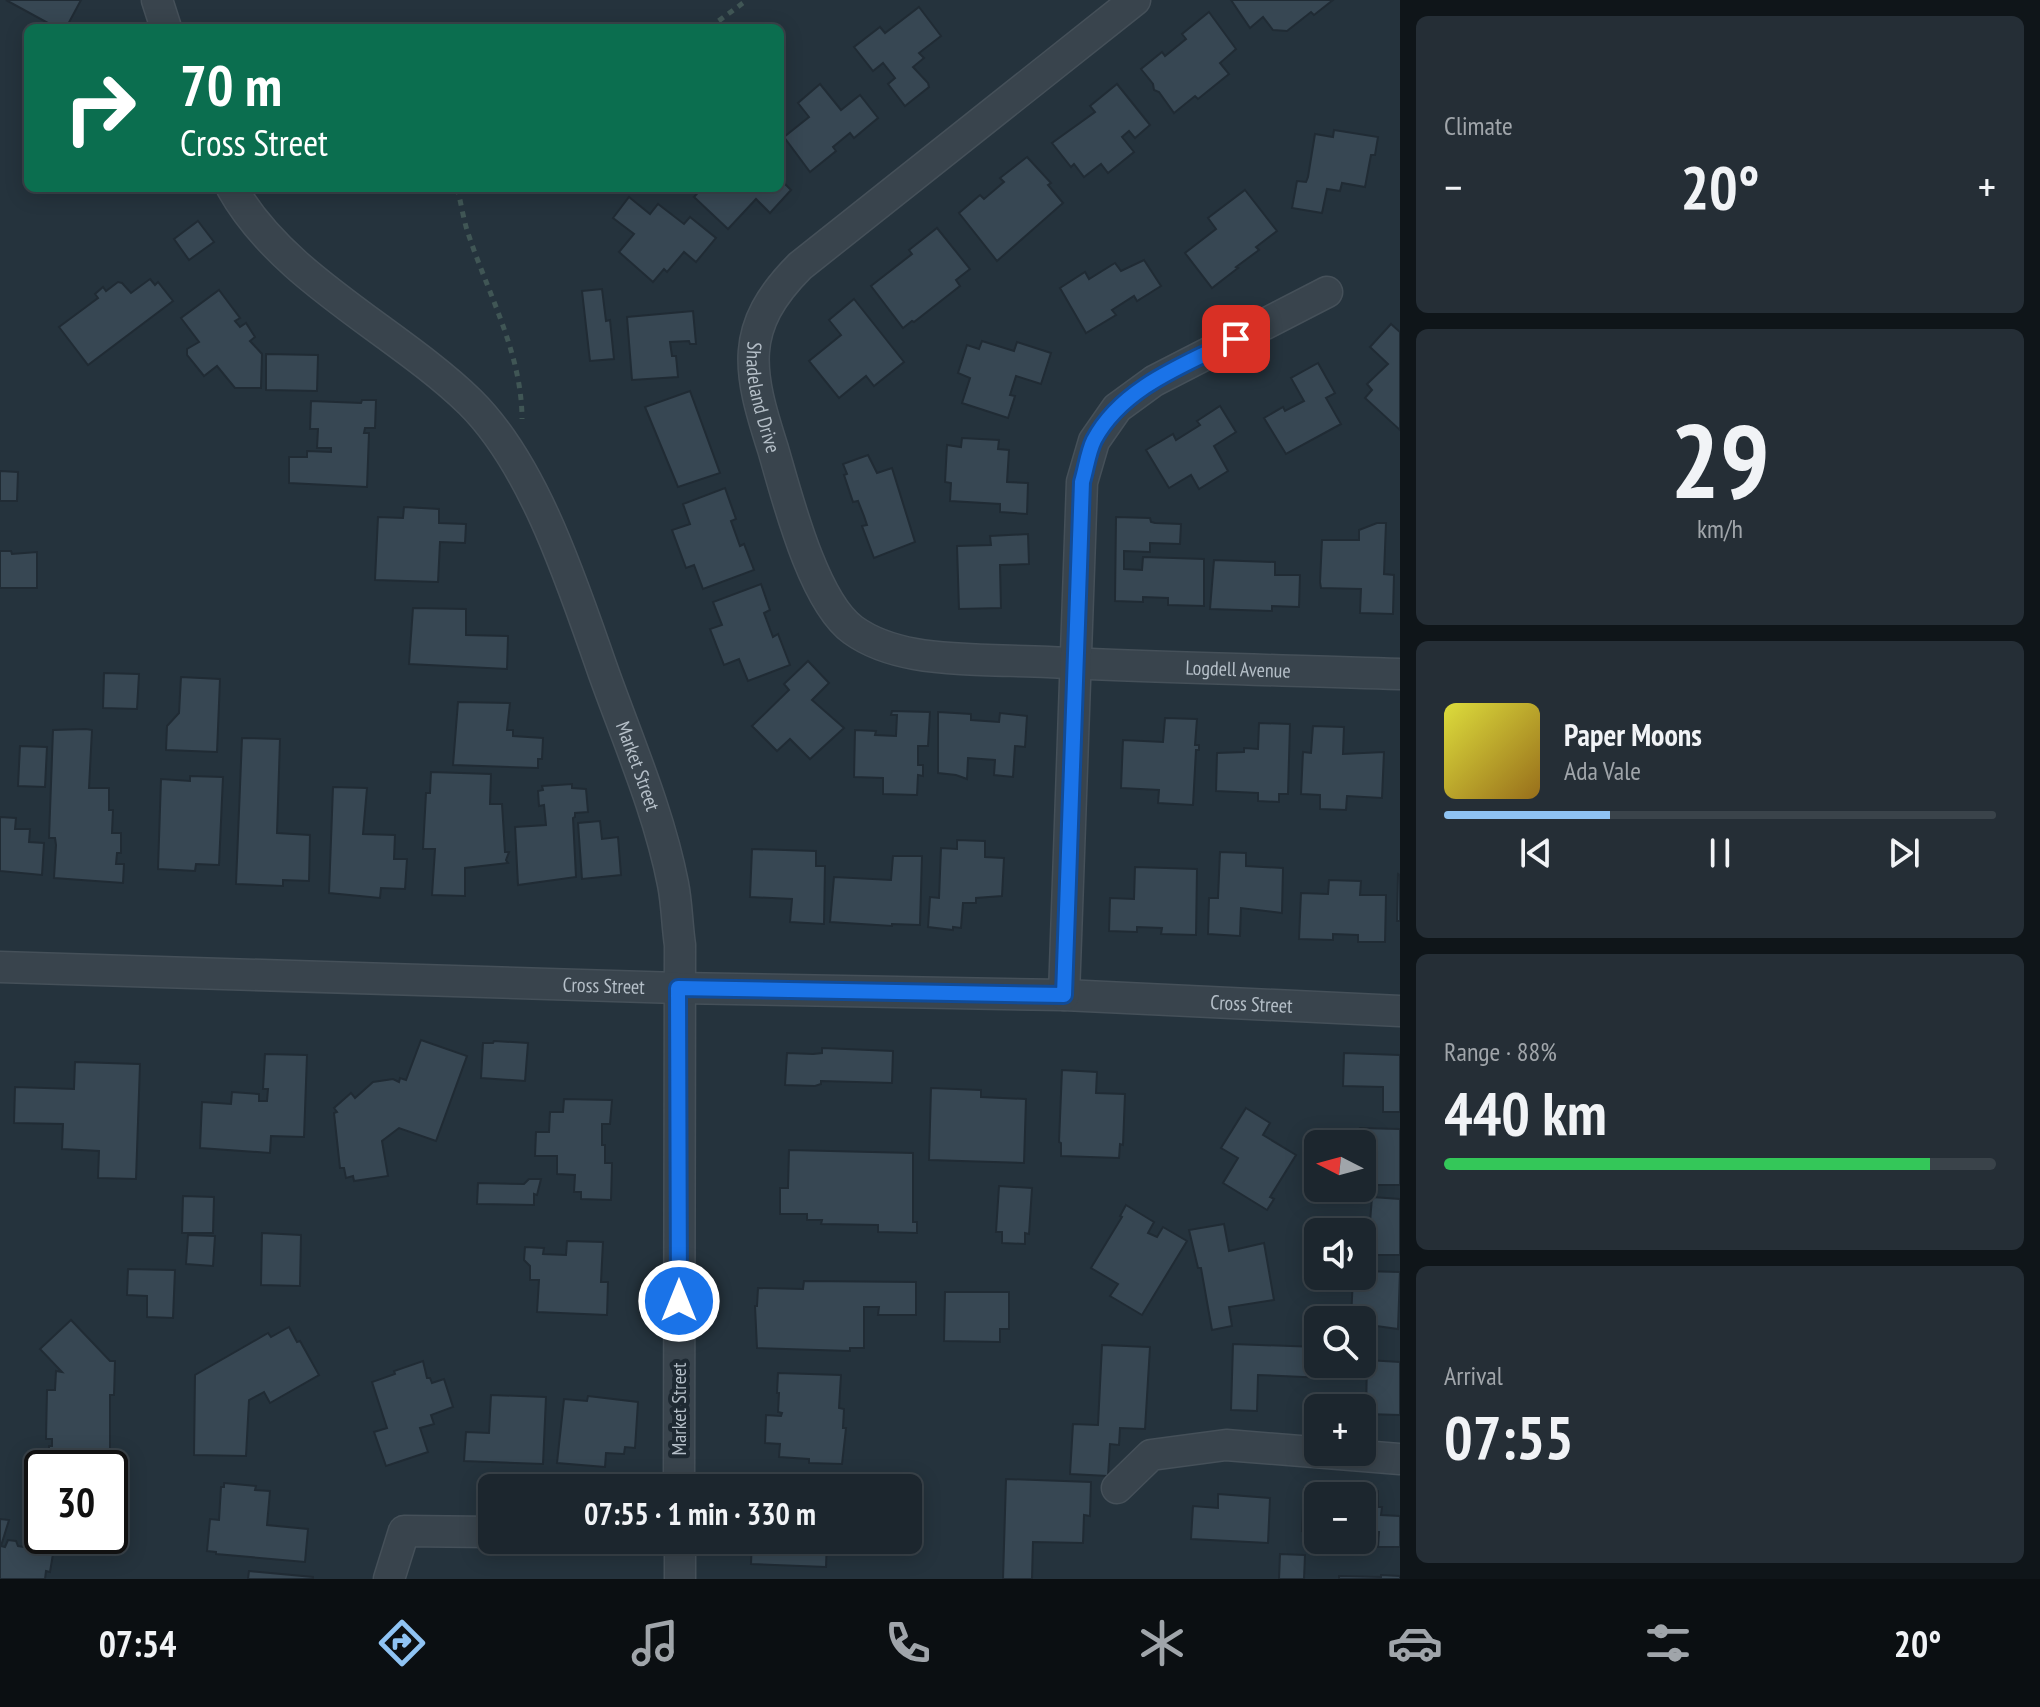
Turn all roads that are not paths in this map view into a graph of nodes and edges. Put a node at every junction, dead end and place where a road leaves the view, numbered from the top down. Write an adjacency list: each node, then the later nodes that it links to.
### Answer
1 (157, 0): 3 (street)
2 (1135, 0): 6 (street, Shadeland Drive)
3 (165, 24)
4 (235, 192): 9 (street, Market Street)
5 (1327, 292): 6 (street)
6 (1075, 663): 7 (street, Logdell Avenue); 10 (street)
7 (1400, 674)
8 (0, 967): 9 (street, Cross Street)
9 (678, 988): 10 (street, Cross Street); 13 (street, Market Street)
10 (1064, 995): 11 (street, Cross Street)
11 (1400, 1011)
12 (1400, 1459): 14 (street)
13 (679, 1474)
14 (1117, 1488)
15 (478, 1532): 17 (street)
16 (680, 1554): 18 (street)
17 (389, 1579)
18 (680, 1579)

